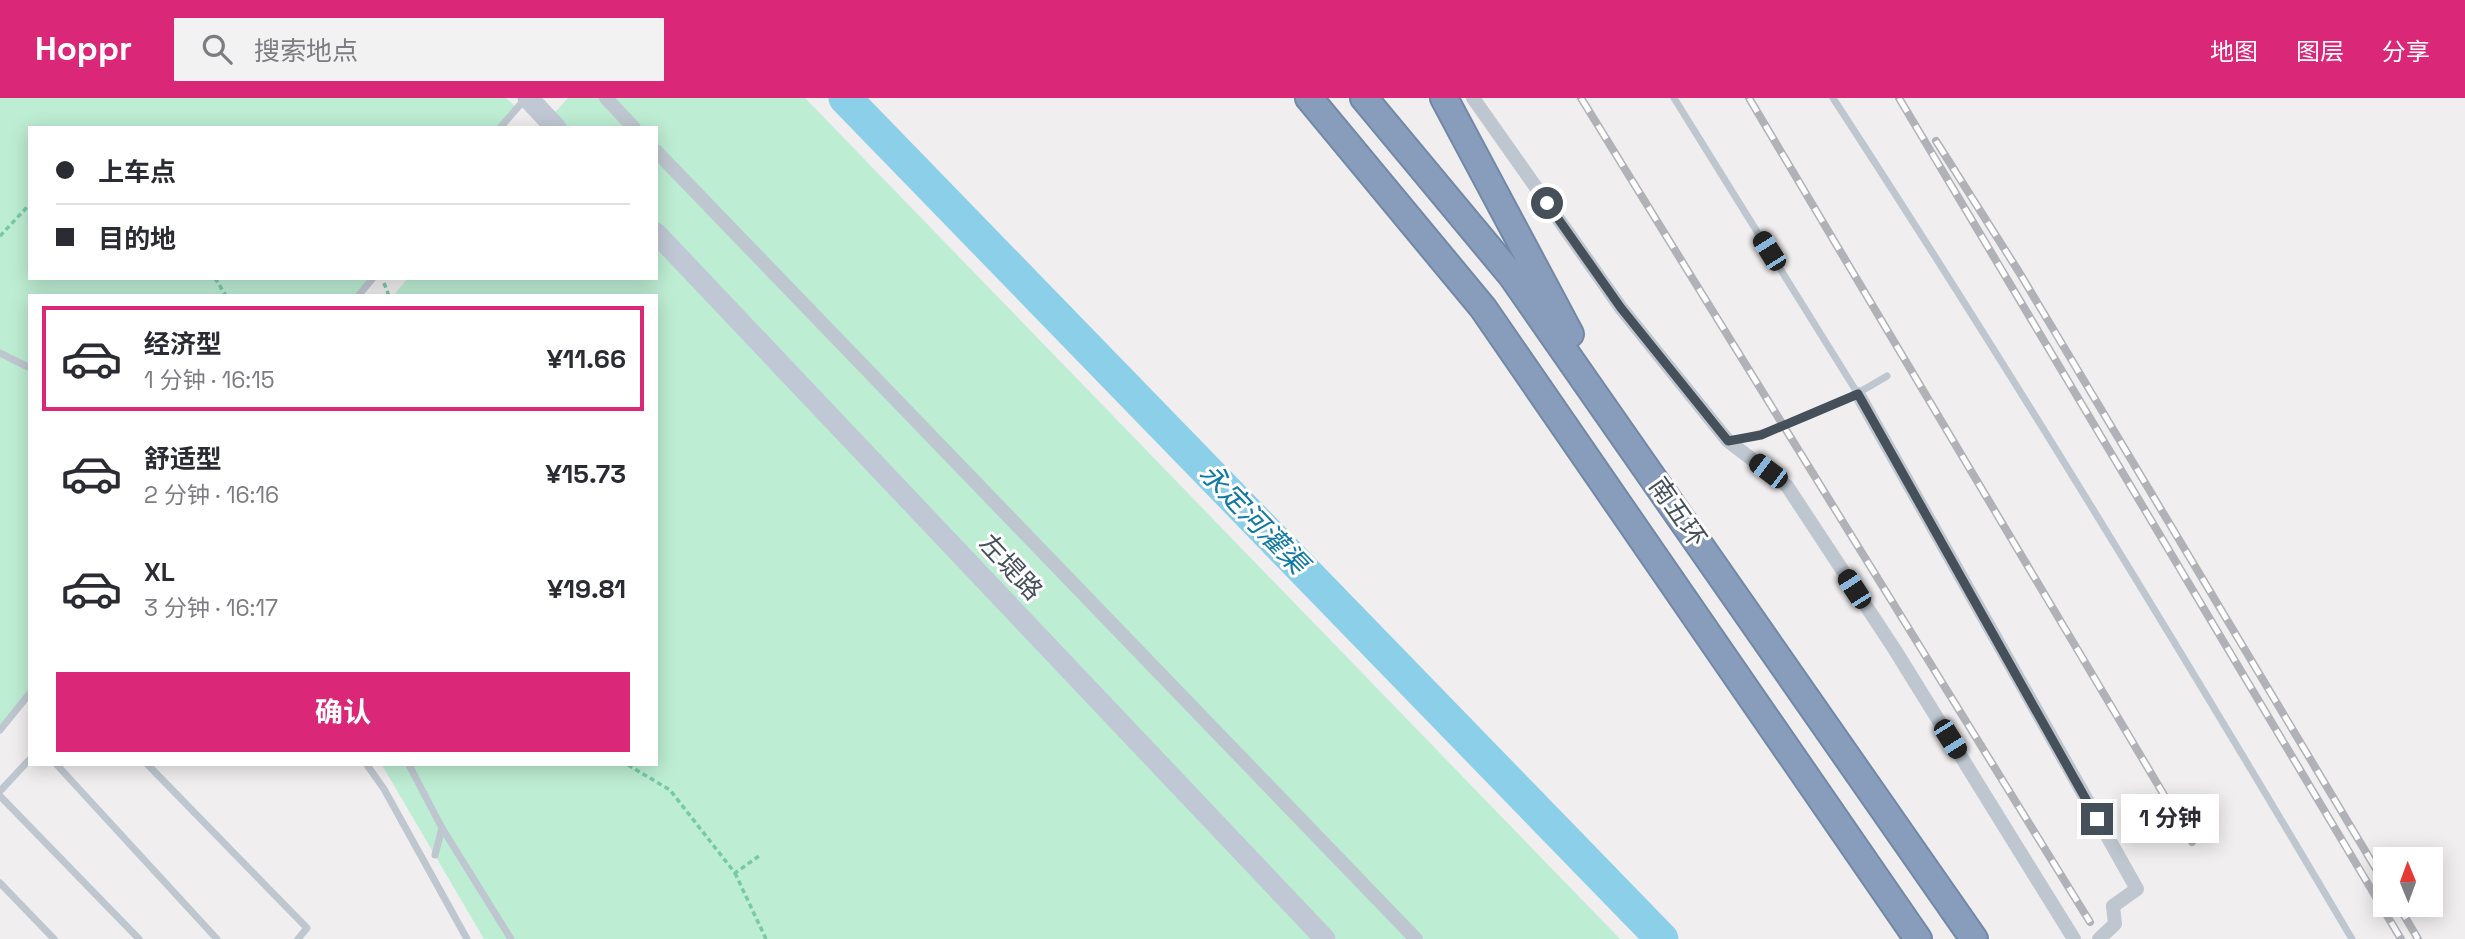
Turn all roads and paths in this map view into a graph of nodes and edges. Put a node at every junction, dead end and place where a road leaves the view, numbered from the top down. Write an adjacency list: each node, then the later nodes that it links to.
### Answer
1 (527, 98): 9 (lane); 10 (main road)
2 (606, 98): 11 (street)
3 (1309, 98): 47 (highway, 南五环)
4 (1364, 98): 22 (highway, 南五环)
5 (1444, 98): 22 (highway)
6 (1473, 98): 23 (street)
7 (1674, 98): 21 (lane)
8 (1833, 98): 51 (lane)
9 (502, 126)
10 (554, 126)
11 (632, 126)
12 (658, 152): 46 (street)
13 (28, 206): 15 (path)
14 (658, 235): 45 (main road, 左堤路)
15 (0, 236)
16 (371, 280): 17 (lane)
17 (360, 294)
18 (0, 353): 19 (lane)
19 (28, 367)
20 (1887, 376): 21 (lane)
21 (1858, 394): 23 (lane); 50 (street)
22 (1627, 437): 48 (highway, 南五环)
23 (1728, 441): 49 (street)
24 (28, 695): 25 (lane)
25 (0, 730)
26 (28, 760): 32 (lane)
27 (58, 766): 40 (lane)
28 (149, 766): 41 (lane)
29 (368, 766): 42 (lane)
30 (410, 766): 33 (lane)
31 (630, 766): 36 (path)
32 (0, 793): 39 (lane)
33 (442, 828): 34 (lane); 43 (lane)
34 (435, 855)
35 (759, 856): 36 (path)
36 (734, 873): 44 (path)
37 (0, 883): 38 (lane)
38 (54, 939)
39 (139, 939)
40 (217, 939)
41 (298, 939)
42 (467, 939)
43 (511, 939)
44 (766, 939)
45 (1325, 939)
46 (1416, 939)
47 (1918, 939)
48 (1974, 939)
49 (2074, 939)
50 (2099, 939)
51 (2352, 939)

